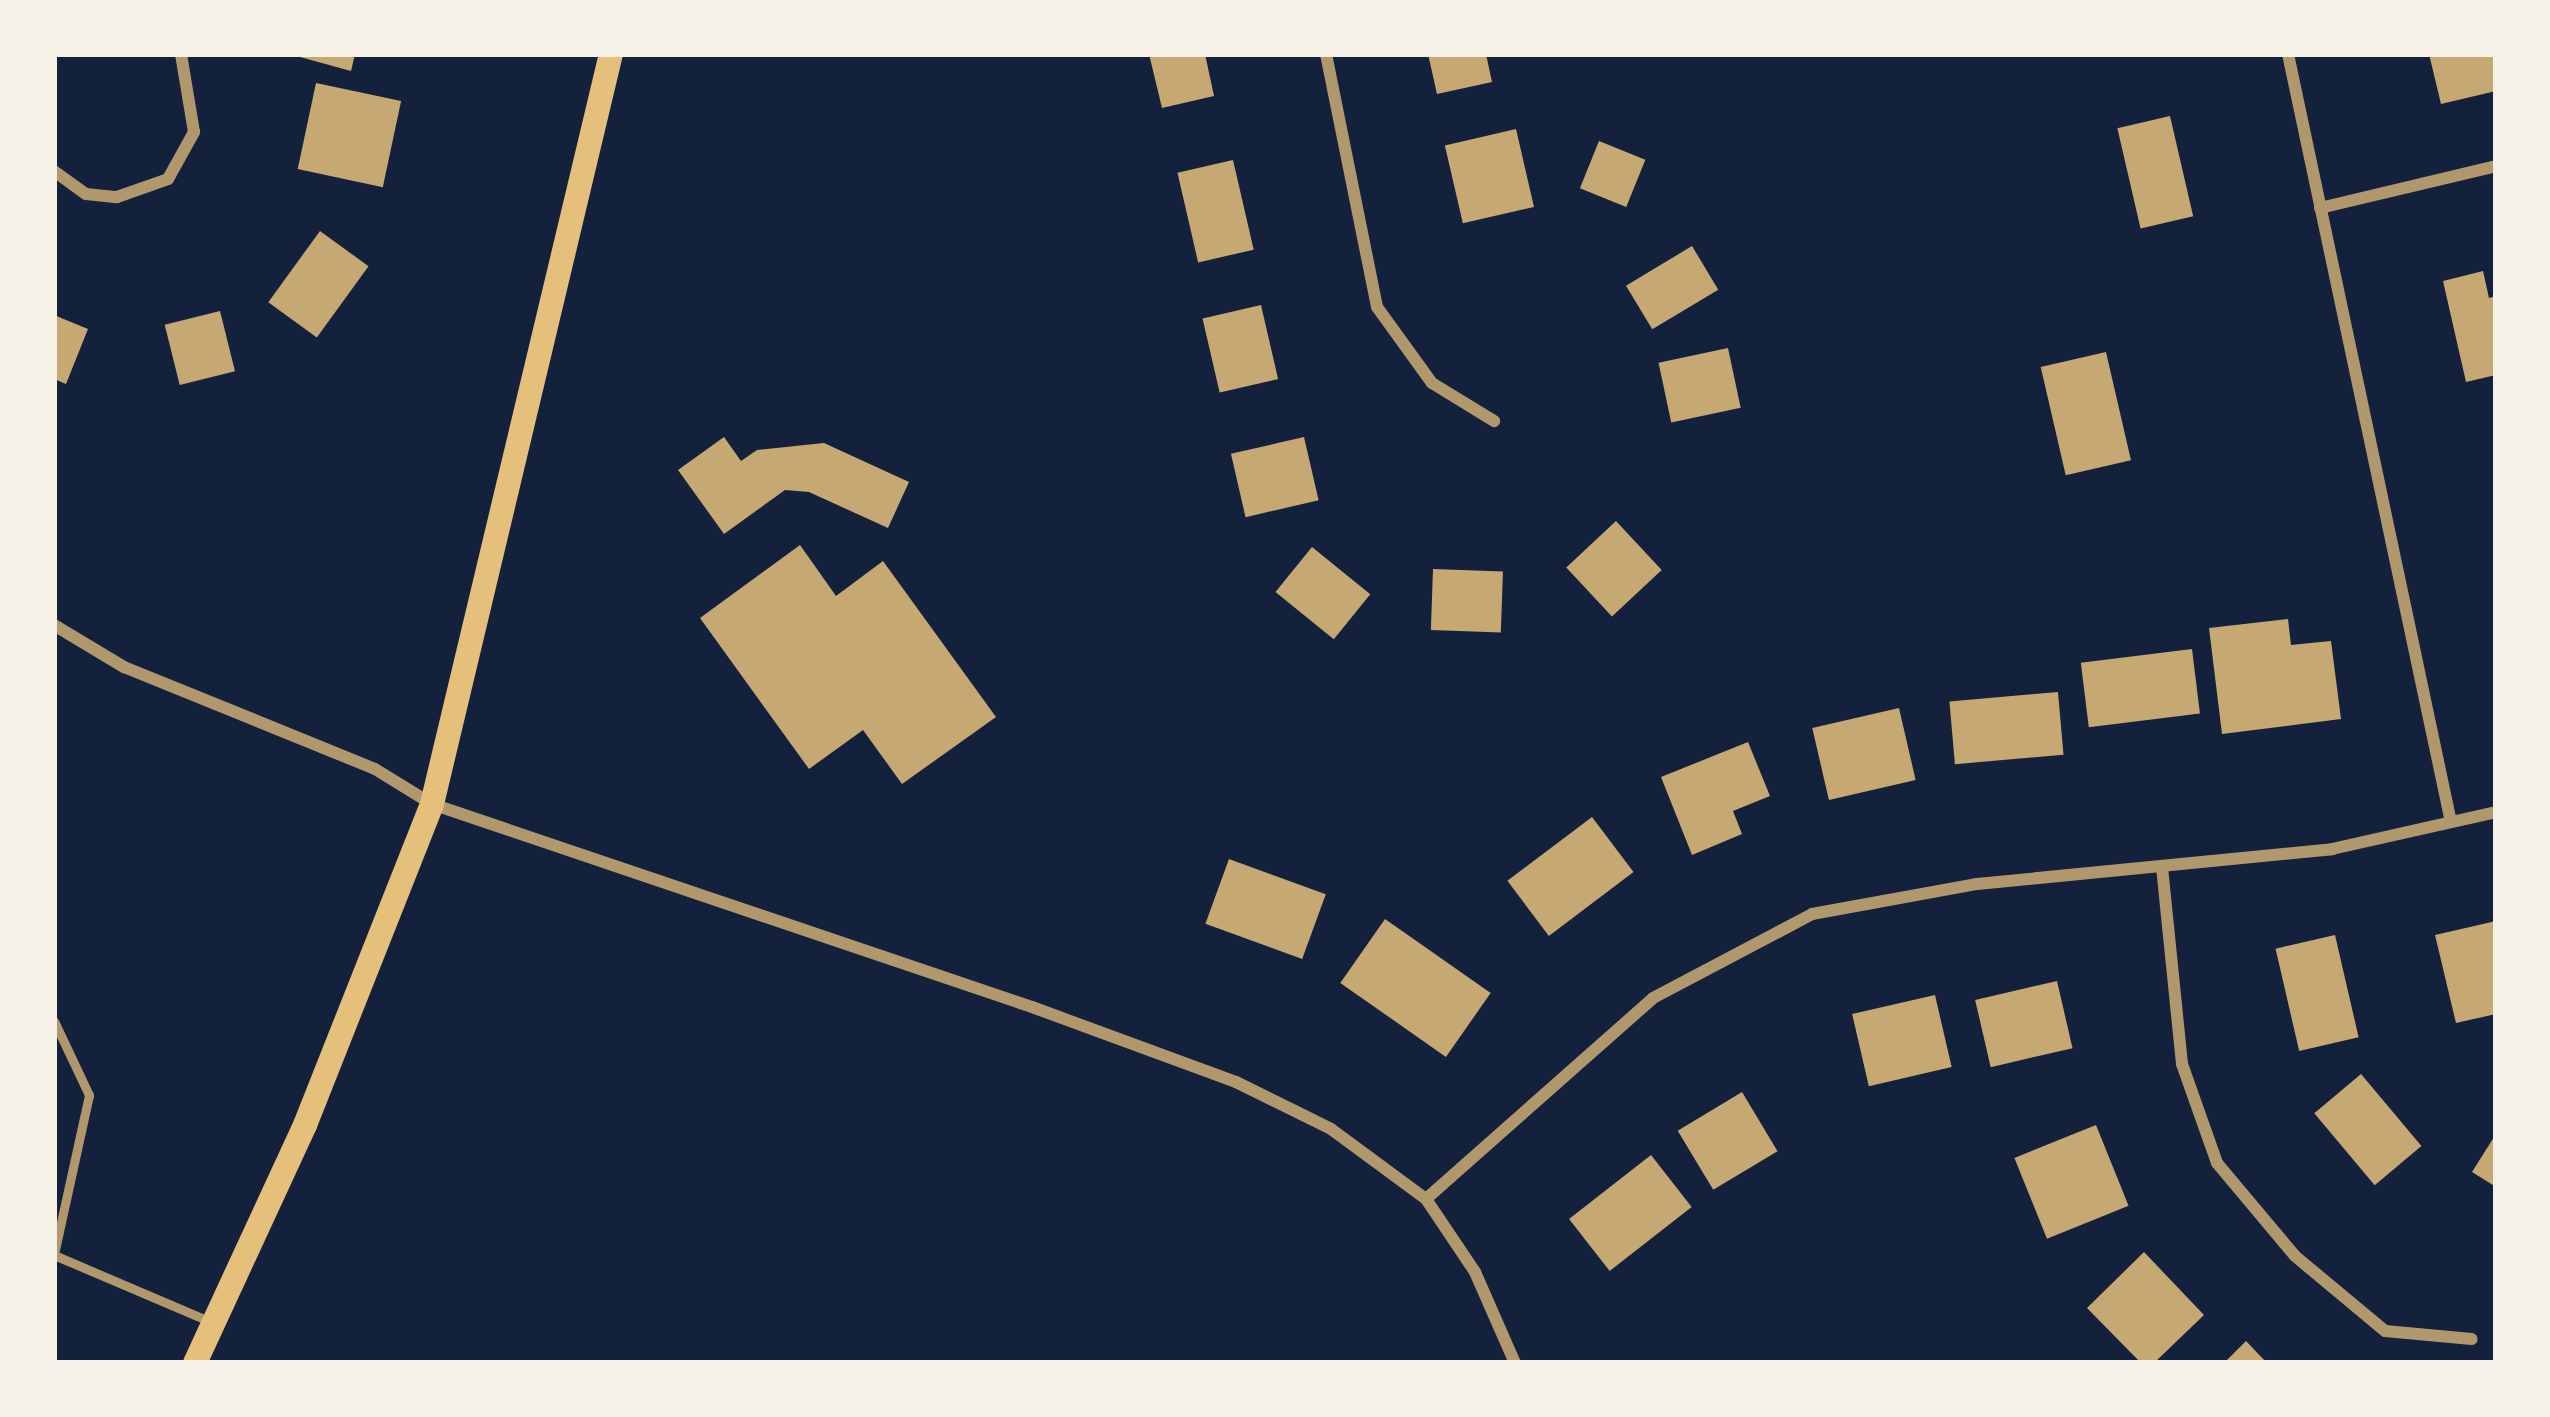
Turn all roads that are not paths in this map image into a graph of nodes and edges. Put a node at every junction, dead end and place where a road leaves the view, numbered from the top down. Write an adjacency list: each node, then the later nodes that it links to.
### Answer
1 (181, 54): 6 (street)
2 (610, 54): 10 (main road)
3 (1327, 54): 8 (street)
4 (2288, 54): 7 (street)
5 (2496, 166): 7 (street)
6 (54, 171)
7 (2320, 208): 12 (street)
8 (1494, 421)
9 (54, 625): 10 (street)
10 (432, 804): 15 (street); 17 (main road)
11 (2496, 812): 12 (street)
12 (2451, 822): 13 (street)
13 (2162, 867): 15 (street); 18 (street)
14 (54, 1021): 16 (lane)
15 (1426, 1199): 20 (street)
16 (54, 1254): 17 (lane)
17 (214, 1324): 19 (main road)
18 (2472, 1339)
19 (195, 1363)
20 (1515, 1363)

